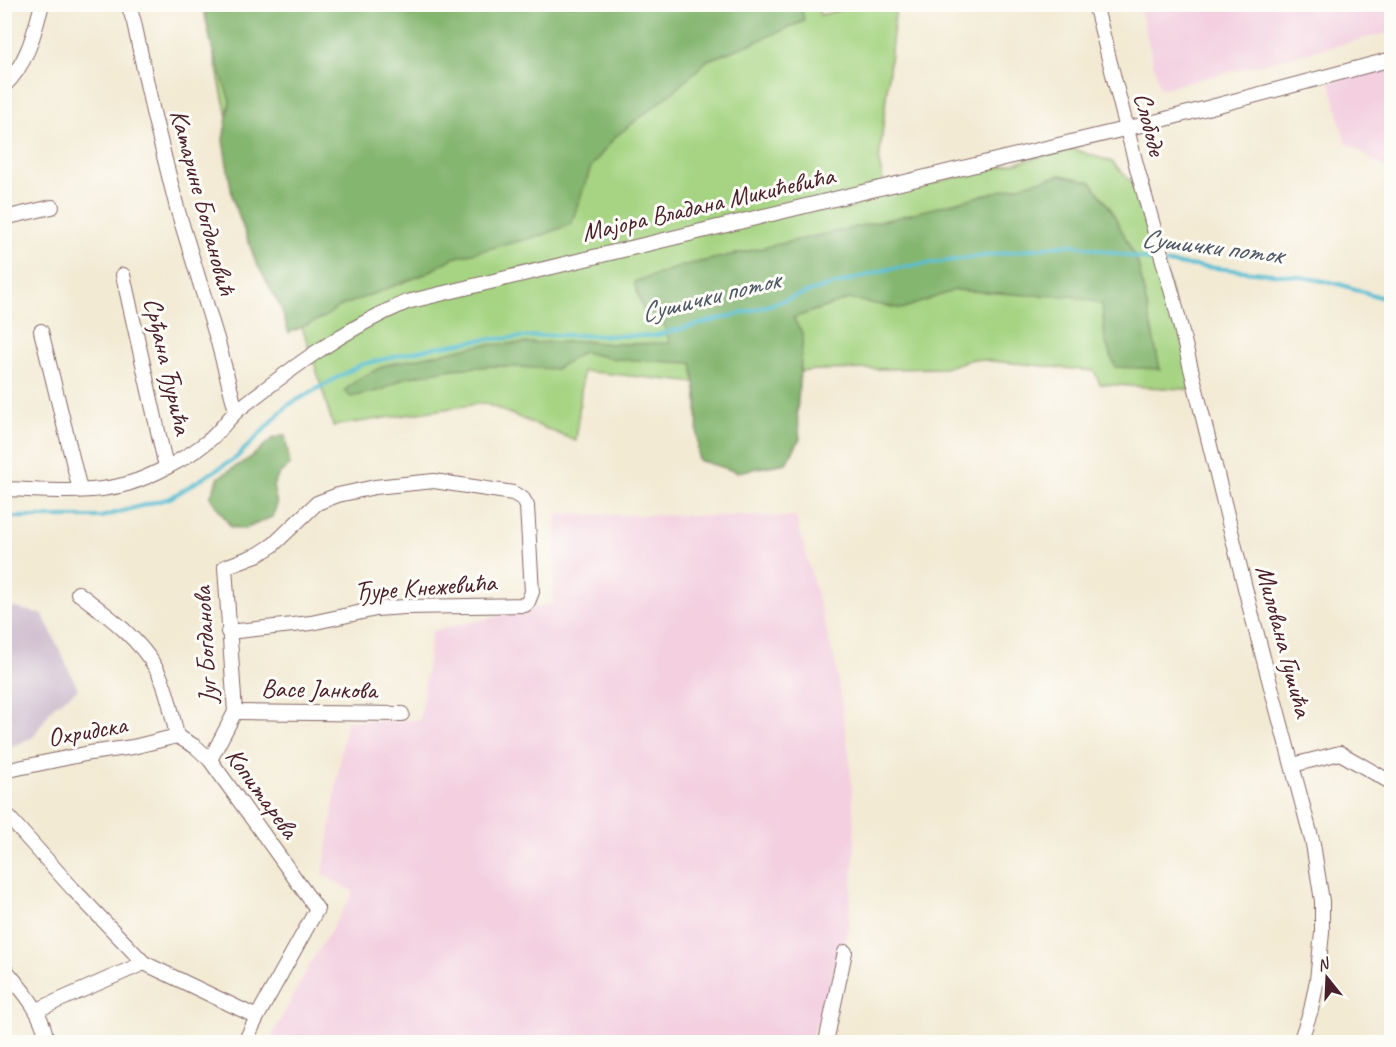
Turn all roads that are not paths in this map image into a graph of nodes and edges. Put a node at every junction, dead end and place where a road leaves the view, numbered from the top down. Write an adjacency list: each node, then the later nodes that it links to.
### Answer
1 (42, 4): 5 (street)
2 (128, 4): 12 (street, Катарине Богдановић)
3 (1095, 4): 6 (street, Слободе)
4 (1392, 59): 6 (street, Мајора Владана Микићевића)
5 (4, 86)
6 (1127, 128): 9 (street, Слободе); 12 (street, Мајора Владана Микићевића)
7 (52, 207): 8 (street)
8 (4, 218)
9 (1161, 254): 23 (street, Милована Гушића)
10 (123, 275): 13 (street, Срђана Ђурића)
11 (41, 331): 15 (street)
12 (236, 411): 13 (street, Мајора Владана Микићевића)
13 (166, 467): 15 (street, Мајора Владана Микићевића)
14 (4, 489): 15 (street, Мајора Владана Микићевића)
15 (81, 490)
16 (528, 506): 18 (street, Југ Богданова); 18 (street, Ђуре Кнежевића)
17 (78, 592): 21 (street)
18 (228, 632): 19 (street, Југ Богданова)
19 (235, 712): 20 (street, Васе Јанкова); 22 (street, Југ Богданова)
20 (402, 714)
21 (177, 736): 22 (street, Копитарева); 24 (street, Охридска)
22 (210, 760): 31 (street, Копитарева)
23 (1293, 765): 25 (street); 35 (street, Милована Гушића)
24 (4, 771)
25 (1392, 783)
26 (4, 812): 28 (street)
27 (845, 952): 34 (street)
28 (144, 963): 30 (street); 31 (street)
29 (4, 968): 30 (street)
30 (37, 1010): 32 (street)
31 (257, 1017): 33 (street, Копитарева)
32 (48, 1042)
33 (245, 1042)
34 (826, 1042)
35 (1300, 1042)

